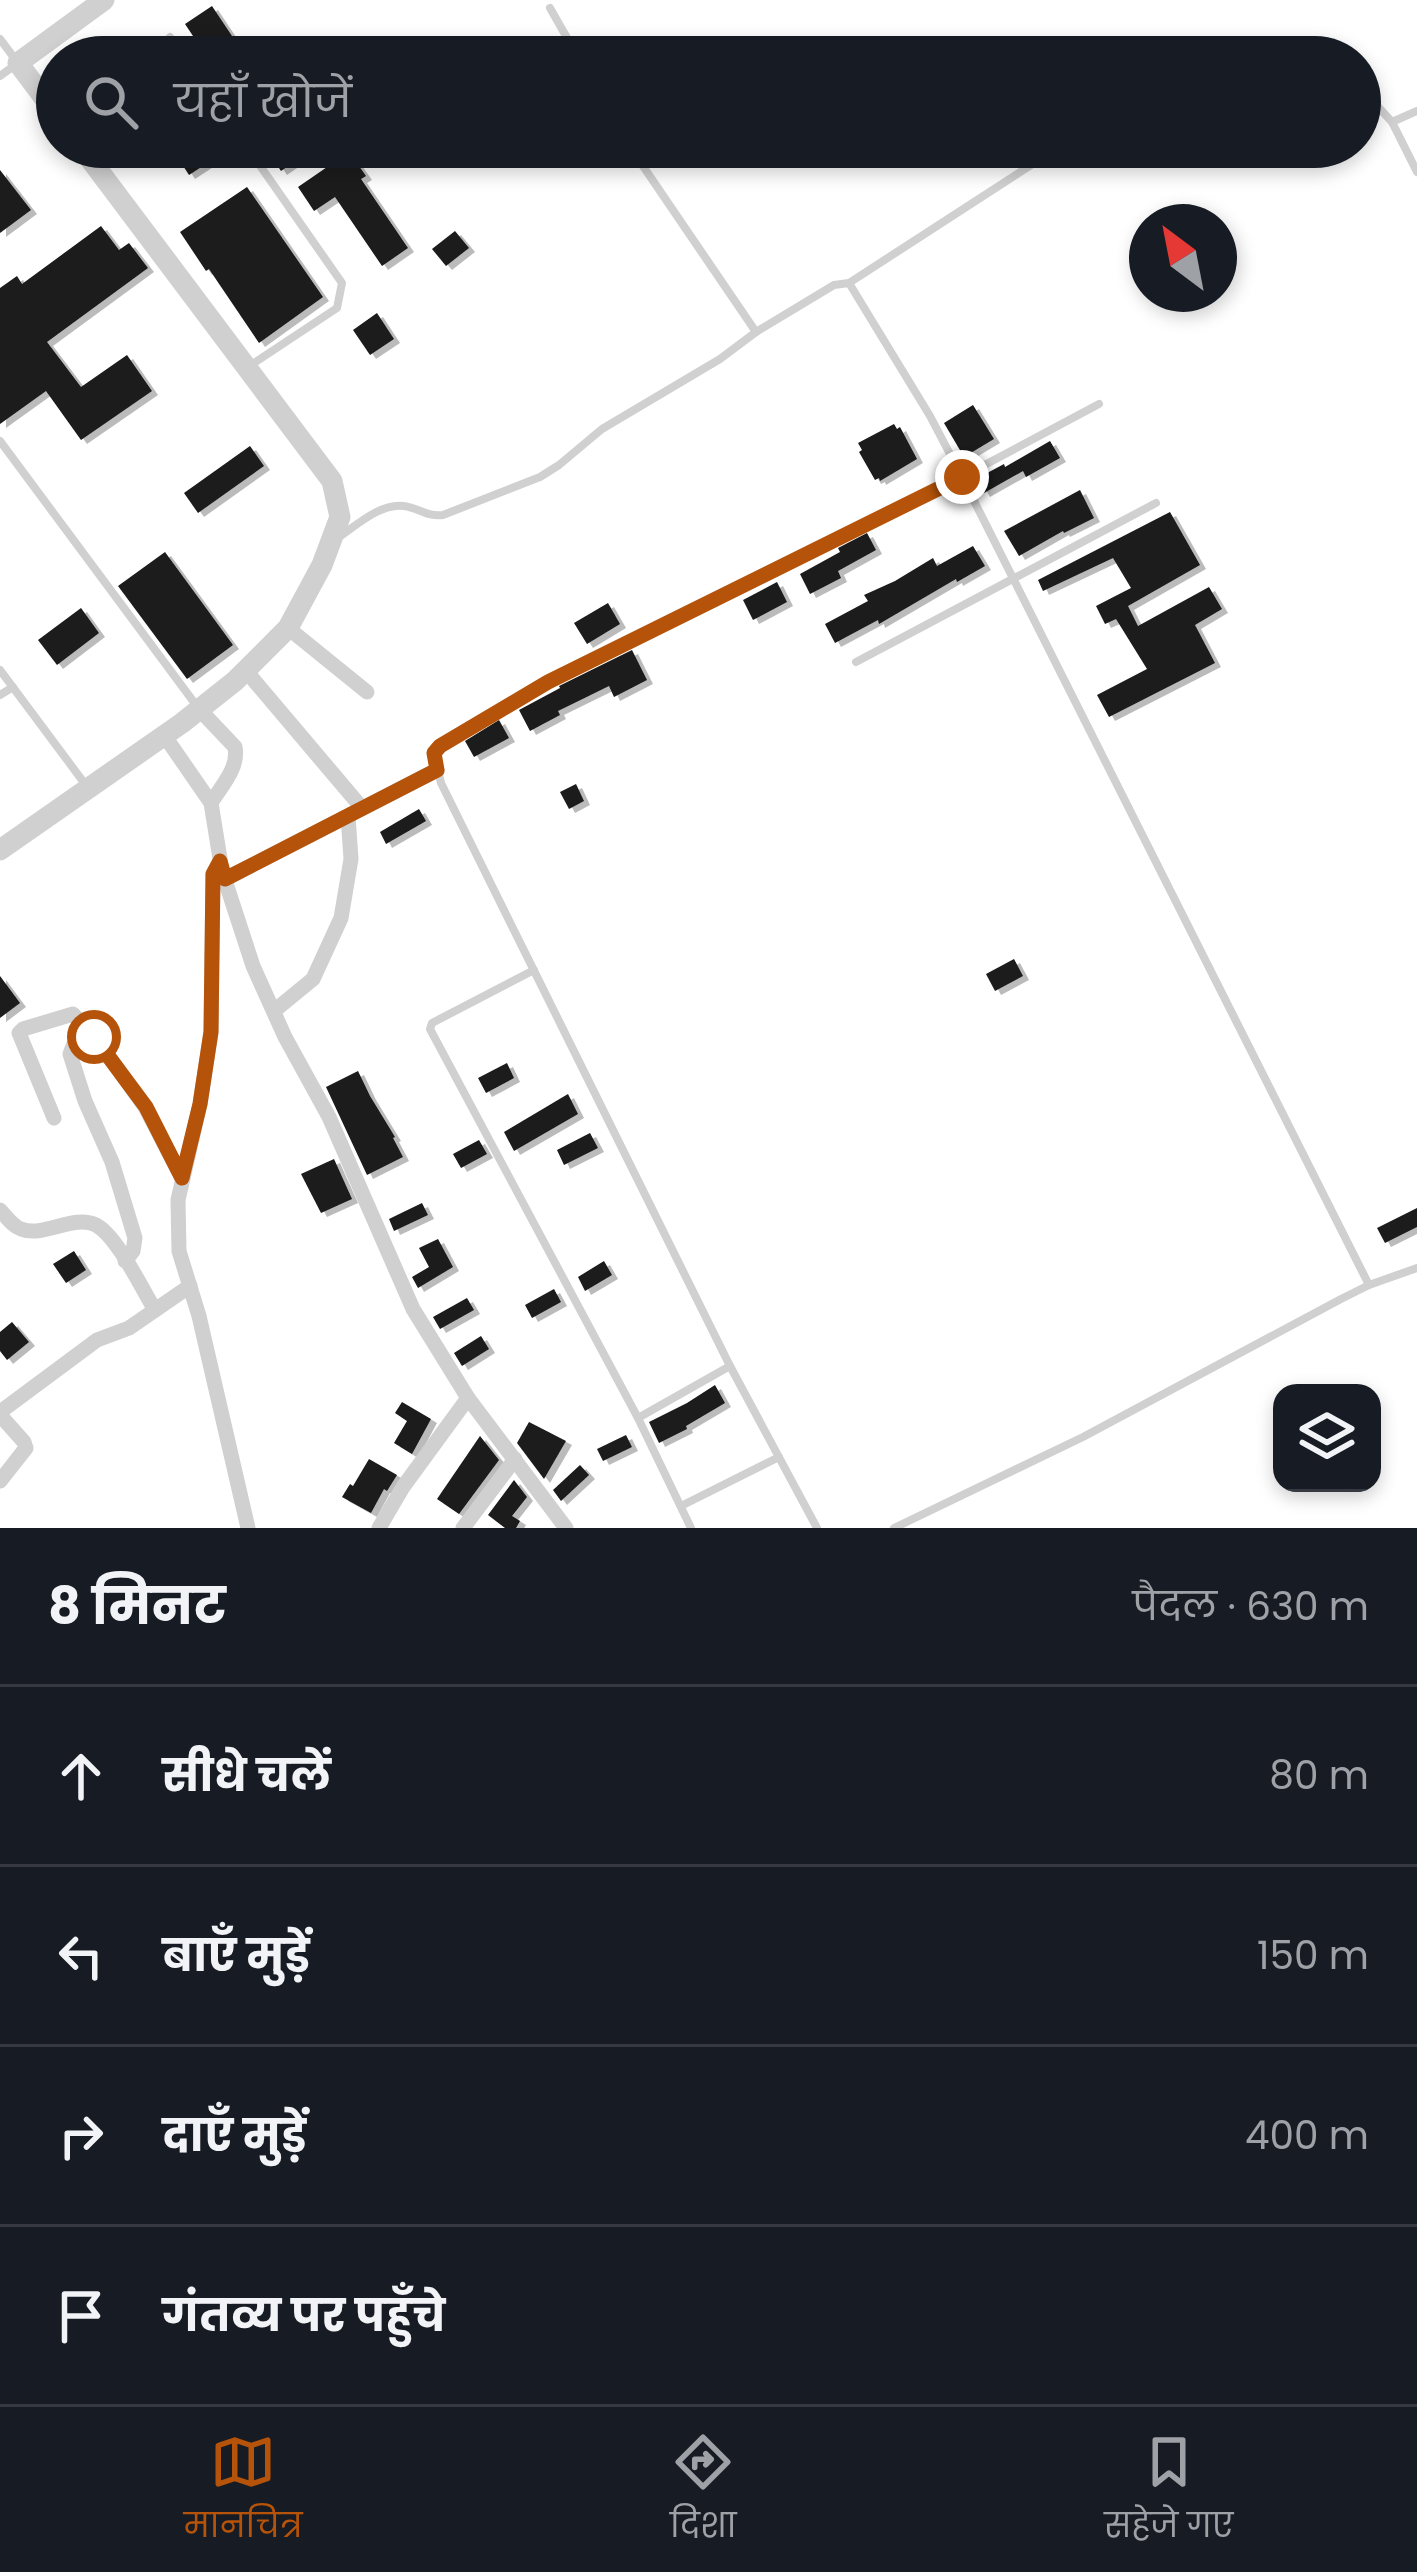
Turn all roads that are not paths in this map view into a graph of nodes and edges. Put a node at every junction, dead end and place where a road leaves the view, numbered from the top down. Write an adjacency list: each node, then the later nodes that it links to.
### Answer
1 (104, 0): 3 (street)
2 (550, 8): 4 (lane)
3 (55, 36)
4 (566, 36)
5 (0, 39): 7 (lane)
6 (36, 50): 7 (street)
7 (9, 70): 8 (street)
8 (36, 95)
9 (1381, 110): 11 (lane)
10 (1417, 111): 11 (lane)
11 (1392, 122): 16 (lane)
12 (97, 168): 19 (street)
13 (262, 168): 19 (lane)
14 (644, 168): 18 (lane)
15 (1027, 168): 17 (lane)
16 (1417, 172)
17 (849, 283): 18 (lane); 22 (lane)
18 (756, 332): 24 (lane)
19 (246, 368): 24 (street)
20 (1100, 404): 22 (lane)
21 (0, 441): 33 (lane)
22 (962, 477): 25 (lane); 35 (lane)
23 (1156, 503): 25 (lane)
24 (331, 543): 26 (street)
25 (1012, 578): 27 (lane); 50 (lane)
26 (288, 628): 29 (street); 31 (street)
27 (856, 662)
28 (0, 670): 30 (lane)
29 (245, 671): 33 (street); 38 (street)
30 (13, 687): 32 (lane); 36 (lane)
31 (367, 692)
32 (0, 695)
33 (199, 709): 34 (street); 37 (street)
34 (164, 735): 36 (street); 37 (street)
35 (437, 770): 38 (street); 42 (lane)
36 (88, 787): 39 (street)
37 (211, 802): 40 (street)
38 (355, 812): 41 (street); 43 (street)
39 (0, 850)
40 (220, 861): 41 (street); 46 (street)
41 (225, 879): 43 (street)
42 (534, 970): 53 (lane); 56 (lane)
43 (274, 1011): 54 (street)
44 (94, 1037): 45 (street); 46 (street); 48 (street)
45 (54, 1118)
46 (182, 1178): 51 (street)
47 (0, 1210): 48 (street)
48 (125, 1261): 52 (street)
49 (1417, 1268): 50 (lane)
50 (1370, 1285): 67 (lane)
51 (190, 1286): 52 (street); 61 (street)
52 (155, 1310): 55 (street)
53 (730, 1366): 56 (lane); 57 (lane)
54 (468, 1398): 58 (street); 62 (street)
55 (0, 1414): 59 (street)
56 (638, 1418): 60 (lane)
57 (779, 1457): 60 (lane); 66 (lane)
58 (514, 1460): 63 (street); 64 (street)
59 (0, 1481)
60 (681, 1506): 65 (lane)
61 (248, 1528)
62 (379, 1528)
63 (463, 1528)
64 (566, 1528)
65 (691, 1528)
66 (817, 1528)
67 (894, 1528)

